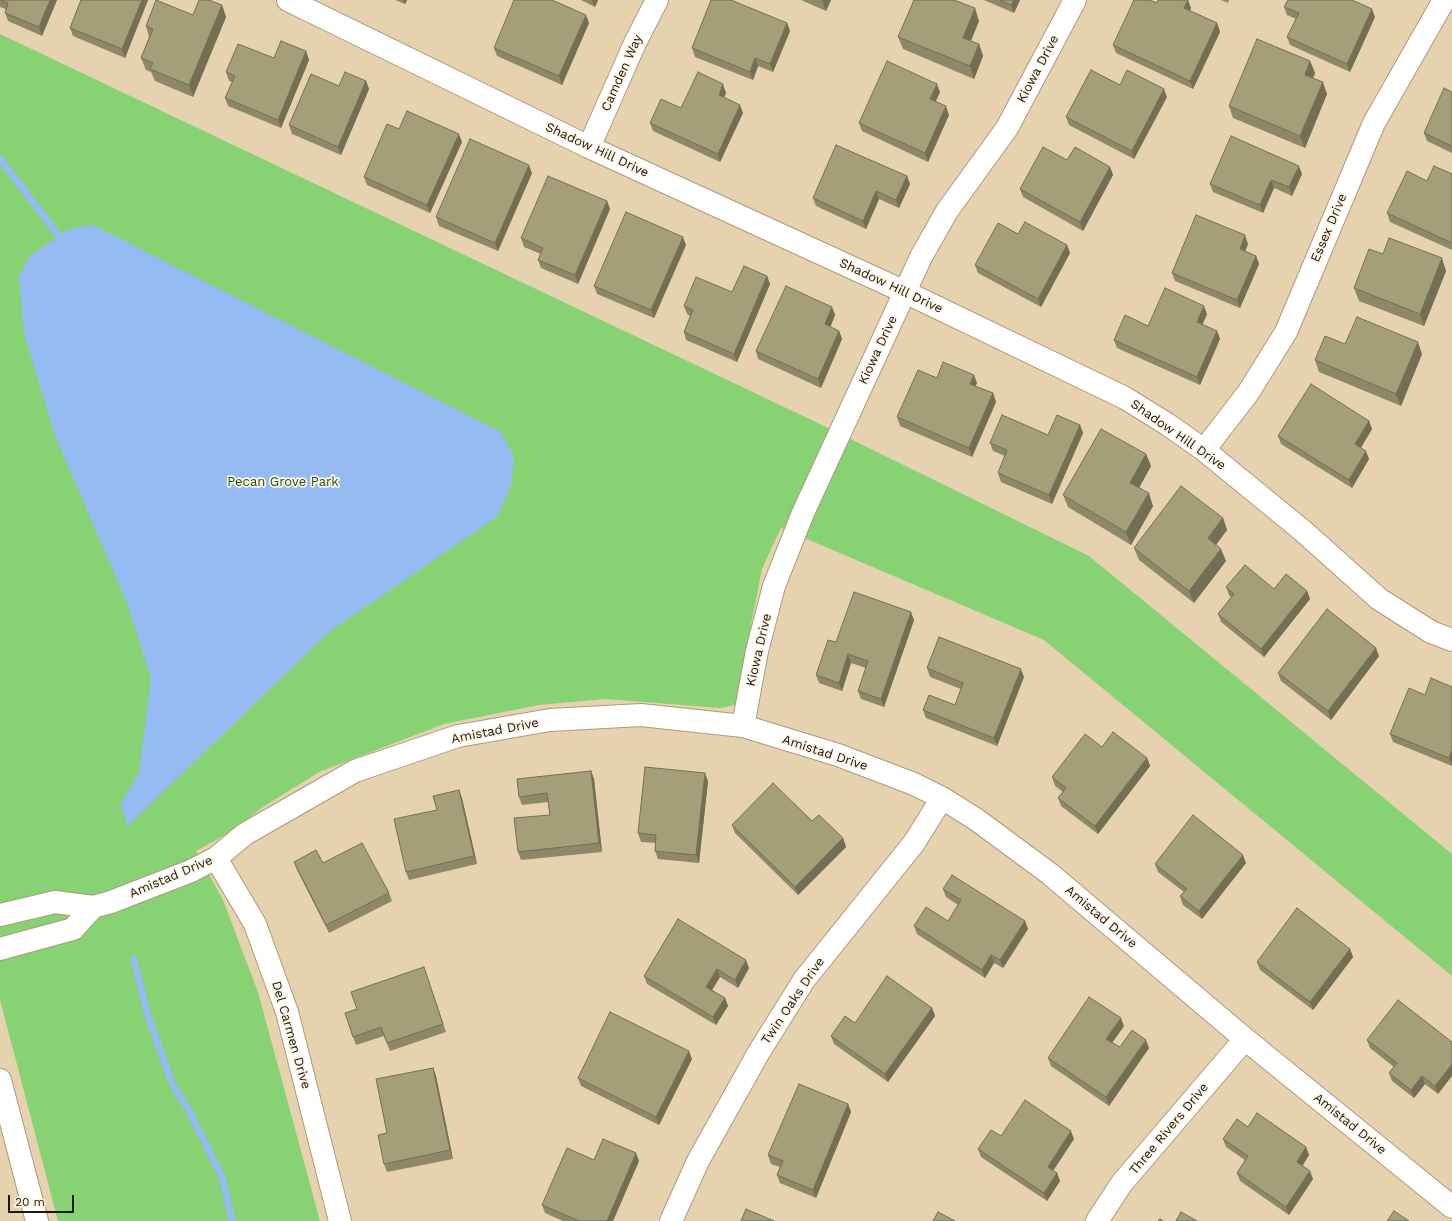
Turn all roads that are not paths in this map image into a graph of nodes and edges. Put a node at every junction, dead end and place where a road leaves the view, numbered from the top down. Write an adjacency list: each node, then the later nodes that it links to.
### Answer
1 (288, 0): 5 (street, Shadow Hill Drive)
2 (657, 0): 5 (street, Camden Way)
3 (1074, 0): 6 (street, Kiowa Drive)
4 (1444, 0): 7 (street, Essex Drive)
5 (589, 147): 6 (street, Shadow Hill Drive)
6 (905, 292): 7 (street, Shadow Hill Drive); 9 (street, Kiowa Drive)
7 (1204, 450): 8 (street, Shadow Hill Drive)
8 (1452, 640)
9 (743, 726): 10 (street, Amistad Drive); 11 (street, Amistad Drive)
10 (942, 798): 15 (street, Amistad Drive); 20 (street, Twin Oaks Drive)
11 (216, 858): 12 (street, Amistad Drive); 19 (street, Del Carmen Drive)
12 (93, 907): 13 (street, Amistad Drive); 14 (street)
13 (0, 915)
14 (0, 949)
15 (1244, 1039): 17 (street, Amistad Drive); 21 (street, Three Rivers Drive)
16 (0, 1080): 18 (street)
17 (1452, 1207)
18 (37, 1221)
19 (340, 1221)
20 (671, 1221)
21 (1097, 1221)

